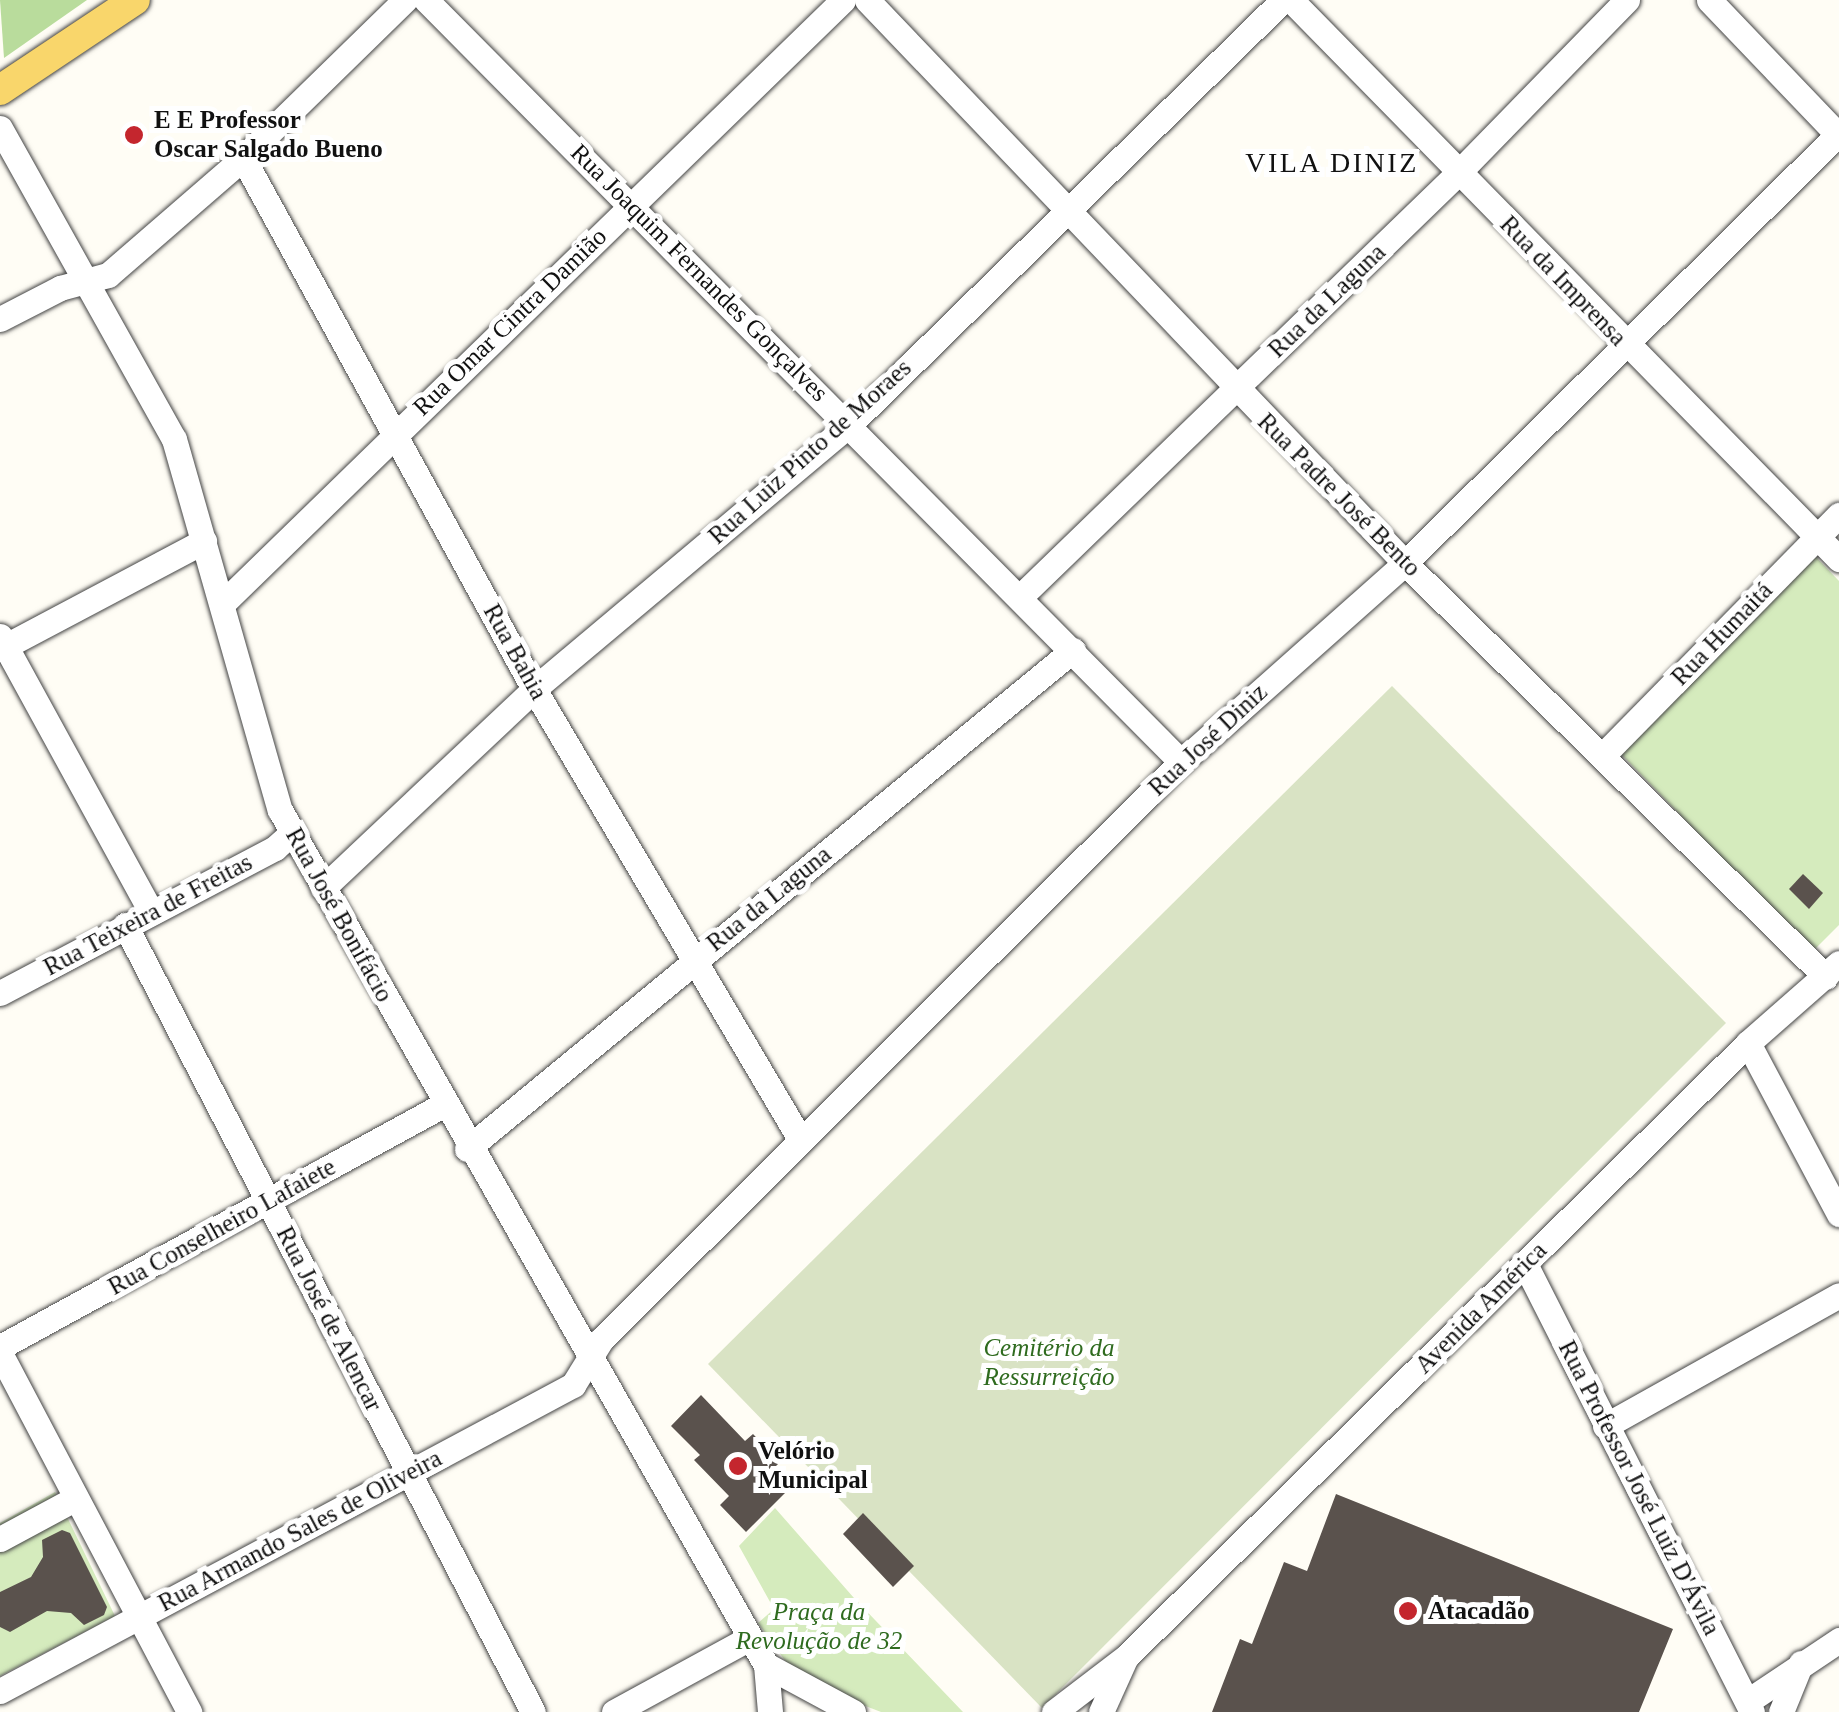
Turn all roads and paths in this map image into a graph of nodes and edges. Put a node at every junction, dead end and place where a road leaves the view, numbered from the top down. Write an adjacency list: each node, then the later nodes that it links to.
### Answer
1 (136, 0): 10 (main road)
2 (405, 0): 13 (street)
3 (426, 0): 15 (street, Rua Joaquim Fernandes Gonçalves)
4 (843, 0): 15 (street, Rua Omar Cintra Damião)
5 (867, 0): 16 (street, Rua Padre José Bento)
6 (1283, 0): 16 (street, Rua Luiz Pinto de Moraes)
7 (1291, 0): 14 (street, Rua da Imprensa)
8 (1627, 0): 14 (street, Rua da Laguna)
9 (1709, 0): 12 (street)
10 (0, 90)
11 (0, 128): 17 (street, Rua José Bonifácio)
12 (1838, 134): 19 (street, Rua José Diniz)
13 (243, 158): 17 (street); 22 (street, Rua Bahia)
14 (1458, 174): 19 (street, Rua da Imprensa); 20 (street, Rua da Laguna)
15 (632, 205): 21 (street, Rua Joaquim Fernandes Gonçalves); 22 (street, Rua Omar Cintra Damião)
16 (1065, 212): 20 (street, Rua Padre José Bento); 21 (street, Rua Luiz Pinto de Moraes)
17 (88, 281): 18 (street); 25 (street, Rua José Bonifácio)
18 (0, 319)
19 (1622, 342): 24 (street, Rua da Imprensa); 27 (street, Rua José Diniz)
20 (1235, 390): 27 (street, Rua Padre José Bento); 28 (street, Rua da Laguna)
21 (850, 424): 28 (street, Rua Joaquim Fernandes Gonçalves); 32 (street, Rua Luiz Pinto de Moraes)
22 (395, 432): 29 (street, Rua Omar Cintra Damião); 32 (street, Rua Bahia)
23 (1839, 514): 24 (street, Rua Humaitá)
24 (1817, 536): 26 (street, Rua da Imprensa); 33 (street, Rua Humaitá)
25 (204, 540): 29 (street, Rua José Bonifácio); 30 (street)
26 (1839, 559)
27 (1405, 563): 33 (street, Rua Padre José Bento); 34 (street, Rua José Diniz)
28 (1020, 596): 31 (street, Rua Joaquim Fernandes Gonçalves)
29 (222, 604): 35 (street, Rua José Bonifácio)
30 (2, 644): 37 (street)
31 (1073, 650): 34 (street, Rua Joaquim Fernandes Gonçalves); 39 (street, Rua da Laguna)
32 (534, 689): 36 (street, Rua Luiz Pinto de Moraes); 39 (street, Rua Bahia)
33 (1605, 753): 40 (street, Rua Padre José Bento)
34 (1181, 762): 44 (street, Rua José Diniz)
35 (293, 832): 36 (street, Rua José Bonifácio); 37 (street, Rua Teixeira de Freitas)
36 (323, 888): 43 (street, Rua José Bonifácio)
37 (151, 912): 38 (street, Rua Teixeira de Freitas)
38 (125, 926): 41 (street, Rua Teixeira de Freitas); 46 (street, Rua José de Alencar)
39 (695, 960): 44 (street, Rua Bahia); 45 (street, Rua da Laguna)
40 (1832, 970): 42 (street, Avenida América)
41 (0, 994)
42 (1748, 1043): 47 (street); 48 (street, Avenida América)
43 (442, 1104): 45 (street, Rua José Bonifácio); 46 (street, Rua Conselheiro Lafaiete)
44 (800, 1139): 51 (street, Rua José Diniz)
45 (468, 1149): 51 (street, Rua José Bonifácio)
46 (270, 1204): 50 (street, Rua Conselheiro Lafaiete); 53 (street, Rua José de Alencar)
47 (1839, 1214)
48 (1526, 1264): 52 (street, Rua Professor José Luiz D'Ávila); 59 (street, Avenida América)
49 (1839, 1295): 52 (street)
50 (0, 1350): 54 (street)
51 (588, 1359): 53 (street, Rua Armando Sales de Oliveira); 57 (street, Rua José Bonifácio)
52 (1604, 1426): 64 (street, Rua Professor José Luiz D'Ávila)
53 (408, 1474): 56 (street, Rua Armando Sales de Oliveira); 66 (street, Rua José de Alencar)
54 (76, 1498): 55 (street); 56 (street)
55 (0, 1539)
56 (139, 1618): 62 (street, Rua Armando Sales de Oliveira); 65 (street)
57 (750, 1638): 61 (street, Rua José Bonifácio); 67 (street)
58 (1839, 1640): 60 (street)
59 (1126, 1657): 70 (street, Avenida América); 71 (street, Avenida América)
60 (1803, 1658): 64 (street); 72 (street)
61 (766, 1665): 63 (street); 68 (street)
62 (0, 1691)
63 (804, 1704): 69 (street)
64 (1750, 1707)
65 (188, 1712)
66 (532, 1712)
67 (614, 1712)
68 (770, 1712)
69 (854, 1712)
70 (1054, 1712)
71 (1100, 1712)
72 (1782, 1712)

